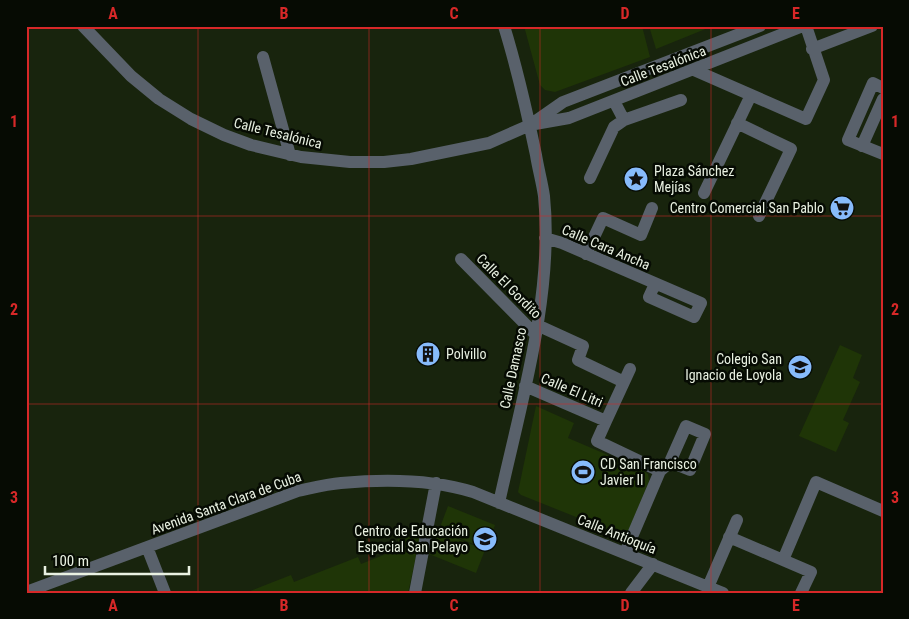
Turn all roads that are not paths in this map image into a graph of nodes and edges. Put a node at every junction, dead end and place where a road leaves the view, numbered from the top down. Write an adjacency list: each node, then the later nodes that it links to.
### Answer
1 (83, 26): 19 (street, Calle Tesalónica)
2 (504, 26): 16 (street, Calle Damasco)
3 (760, 26): 16 (street, Calle Tesalónica)
4 (804, 26): 6 (street); 8 (street, Calle Tesalónica)
5 (872, 26): 6 (street)
6 (812, 49): 10 (street)
7 (264, 57): 19 (street)
8 (694, 70): 10 (street); 12 (street, Calle Tesalónica)
9 (883, 88): 17 (street)
10 (751, 95): 15 (street)
11 (883, 99): 17 (street)
12 (614, 100): 14 (street); 16 (street, Calle Tesalónica)
13 (681, 100): 14 (street)
14 (624, 120): 20 (street)
15 (737, 124): 21 (street); 23 (street)
16 (530, 125): 19 (street, Calle Tesalónica); 24 (street, Calle Damasco)
17 (862, 146): 18 (street)
18 (883, 154)
19 (290, 155)
20 (590, 178)
21 (704, 193)
22 (652, 208): 25 (street)
23 (759, 216)
24 (545, 238): 25 (street, Calle Cara Ancha); 28 (street, Calle Damasco)
25 (586, 254): 27 (street, Calle Cara Ancha)
26 (461, 259): 28 (street, Calle El Gordito)
27 (655, 284)
28 (536, 329): 30 (street); 31 (street, Calle Damasco)
29 (630, 368): 30 (street)
30 (624, 382): 32 (street)
31 (525, 386): 32 (street, Calle El Litri); 36 (street, Calle Damasco)
32 (606, 421): 34 (street, Calle El Litri)
33 (670, 462): 34 (street)
34 (660, 471): 41 (street)
35 (436, 483): 36 (street, Avenida Santa Clara de Cuba); 40 (street, Avenida Santa Clara de Cuba); 47 (street)
36 (500, 503): 41 (street, Calle Antioquía)
37 (883, 511): 42 (street)
38 (737, 520): 39 (street)
39 (729, 537): 42 (street); 44 (street)
40 (147, 547): 45 (street, Avenida Santa Clara de Cuba); 46 (street)
41 (625, 553): 43 (street, Calle Antioquía)
42 (783, 560): 50 (street)
43 (653, 564): 44 (street, Calle Antioquía); 48 (street)
44 (708, 586): 49 (street, Calle Antioquía)
45 (26, 592)
46 (165, 593)
47 (414, 593)
48 (631, 593)
49 (724, 593)
50 (801, 593)

